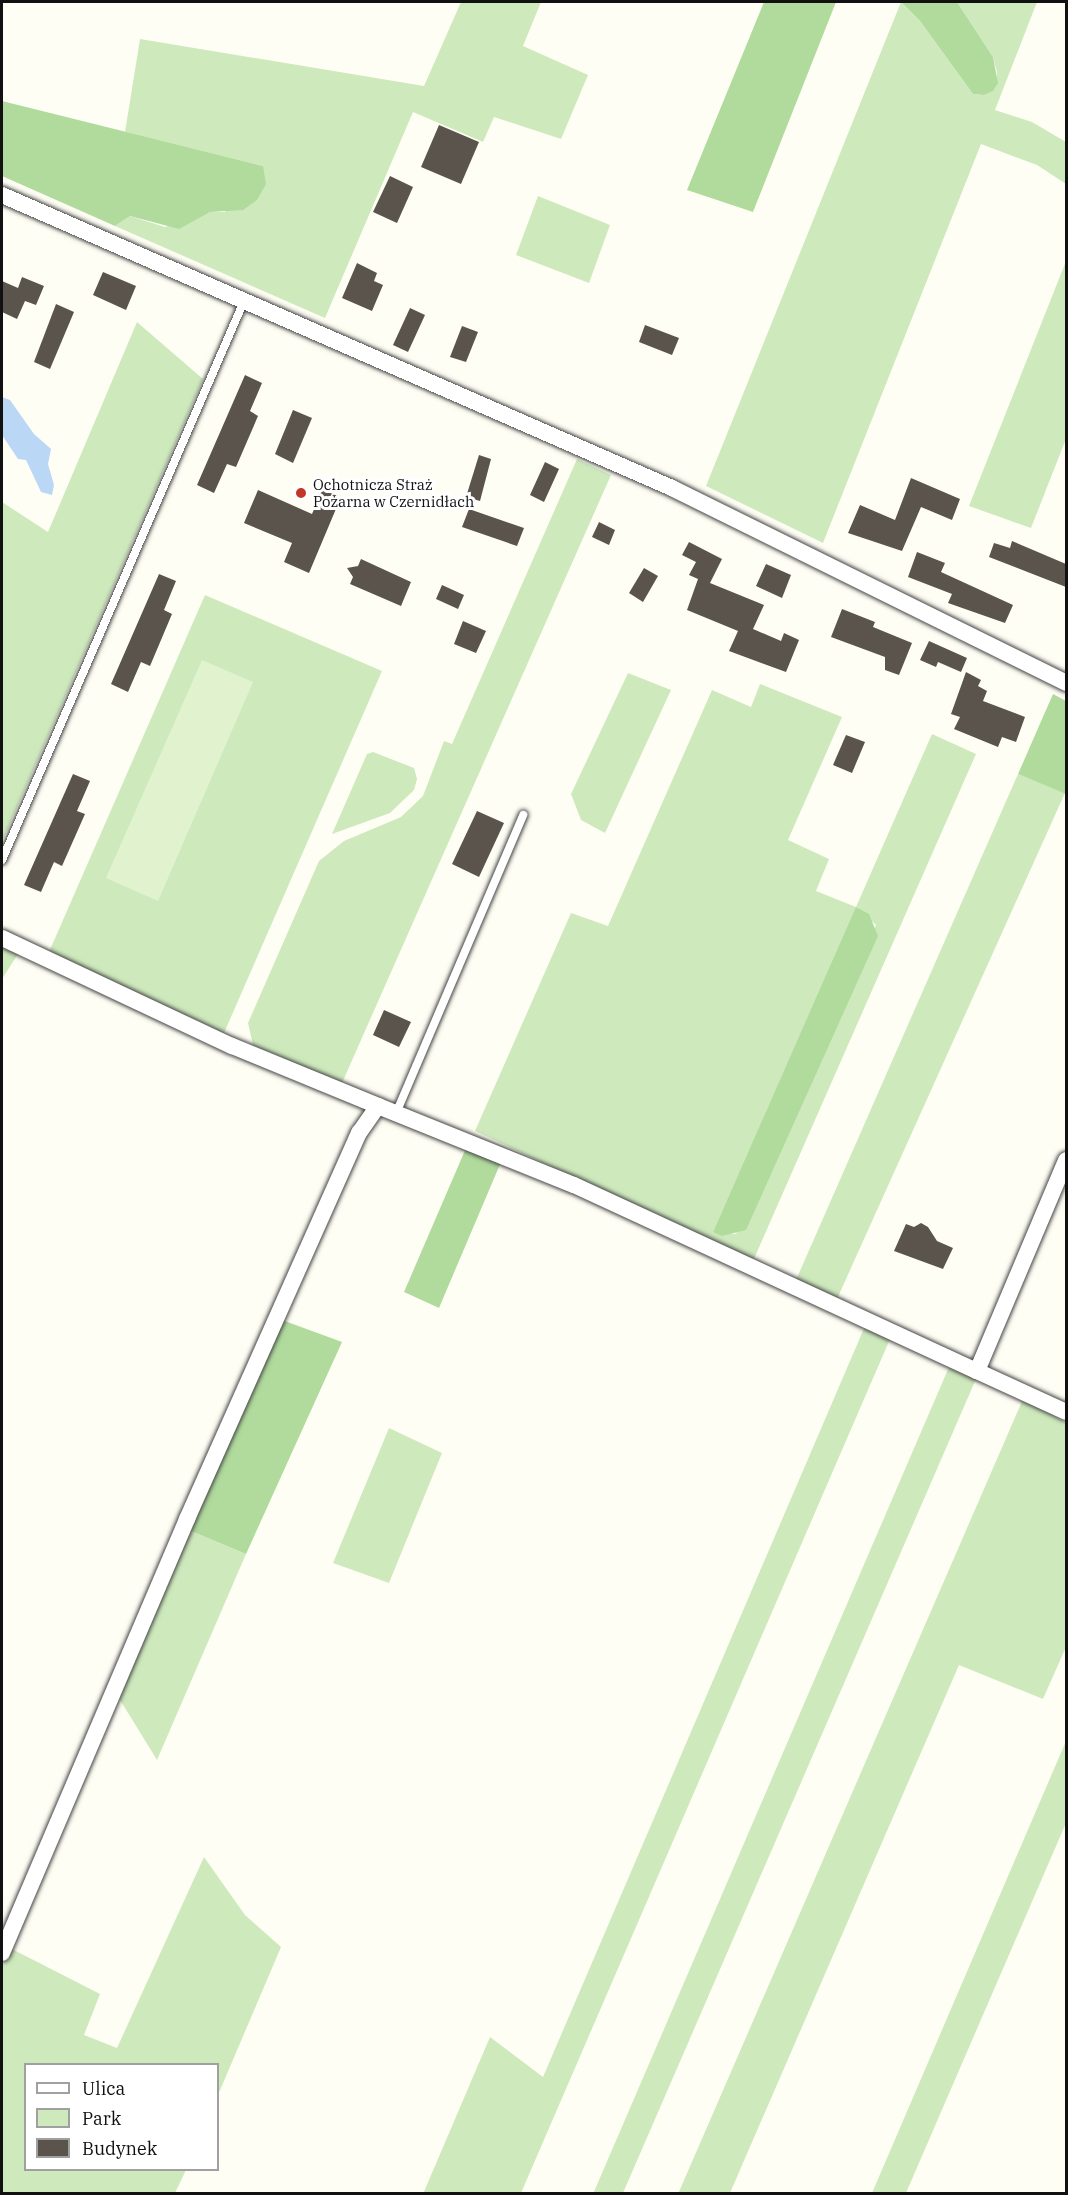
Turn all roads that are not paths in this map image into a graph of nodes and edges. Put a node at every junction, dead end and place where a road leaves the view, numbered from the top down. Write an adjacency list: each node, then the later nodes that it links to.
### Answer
1 (2, 195): 2 (street)
2 (244, 301): 3 (street); 5 (lane)
3 (1066, 683)
4 (524, 815): 8 (lane)
5 (2, 860)
6 (2, 938): 7 (street)
7 (378, 1106): 8 (street); 12 (street)
8 (397, 1111): 10 (street)
9 (1066, 1160): 10 (street)
10 (977, 1371): 11 (street)
11 (1066, 1412)
12 (2, 1953)

